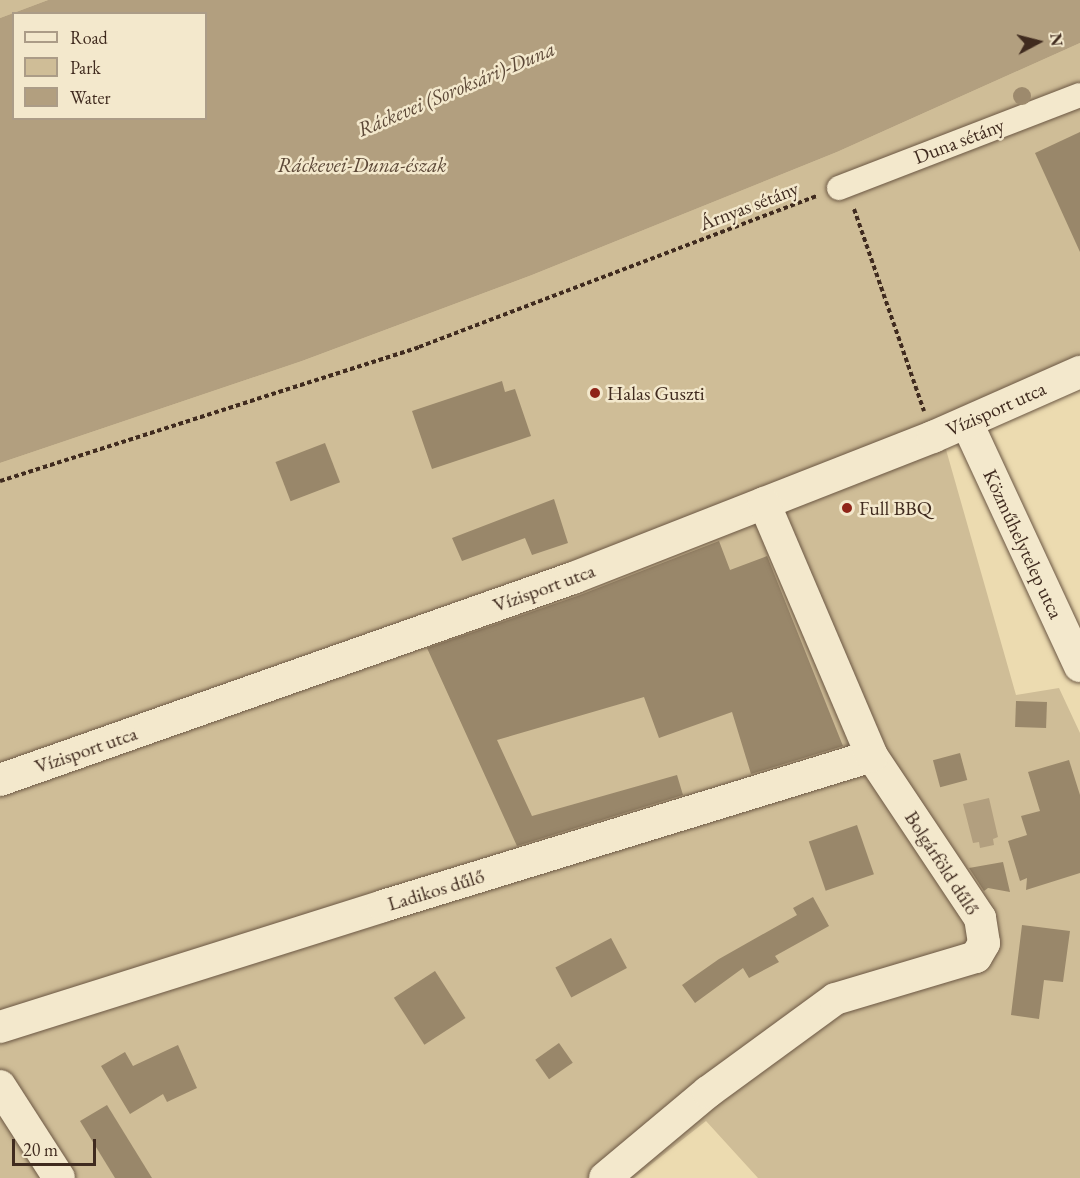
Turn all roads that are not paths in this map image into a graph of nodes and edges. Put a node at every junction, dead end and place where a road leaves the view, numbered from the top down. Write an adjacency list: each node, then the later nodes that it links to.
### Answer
1 (1080, 95): 2 (street, Duna sétány)
2 (839, 188)
3 (1080, 372): 4 (street, Vízisport utca)
4 (967, 423): 5 (street, Vízisport utca); 6 (street, Közműhelytelep utca)
5 (764, 503): 7 (street, Bolgárföld dűlő); 8 (street, Vízisport utca)
6 (1080, 666)
7 (872, 756): 9 (street, Ladikos dűlő); 12 (street, Bolgárföld dűlő)
8 (0, 780)
9 (0, 1027)
10 (0, 1086): 11 (street)
11 (59, 1178)
12 (605, 1178)

